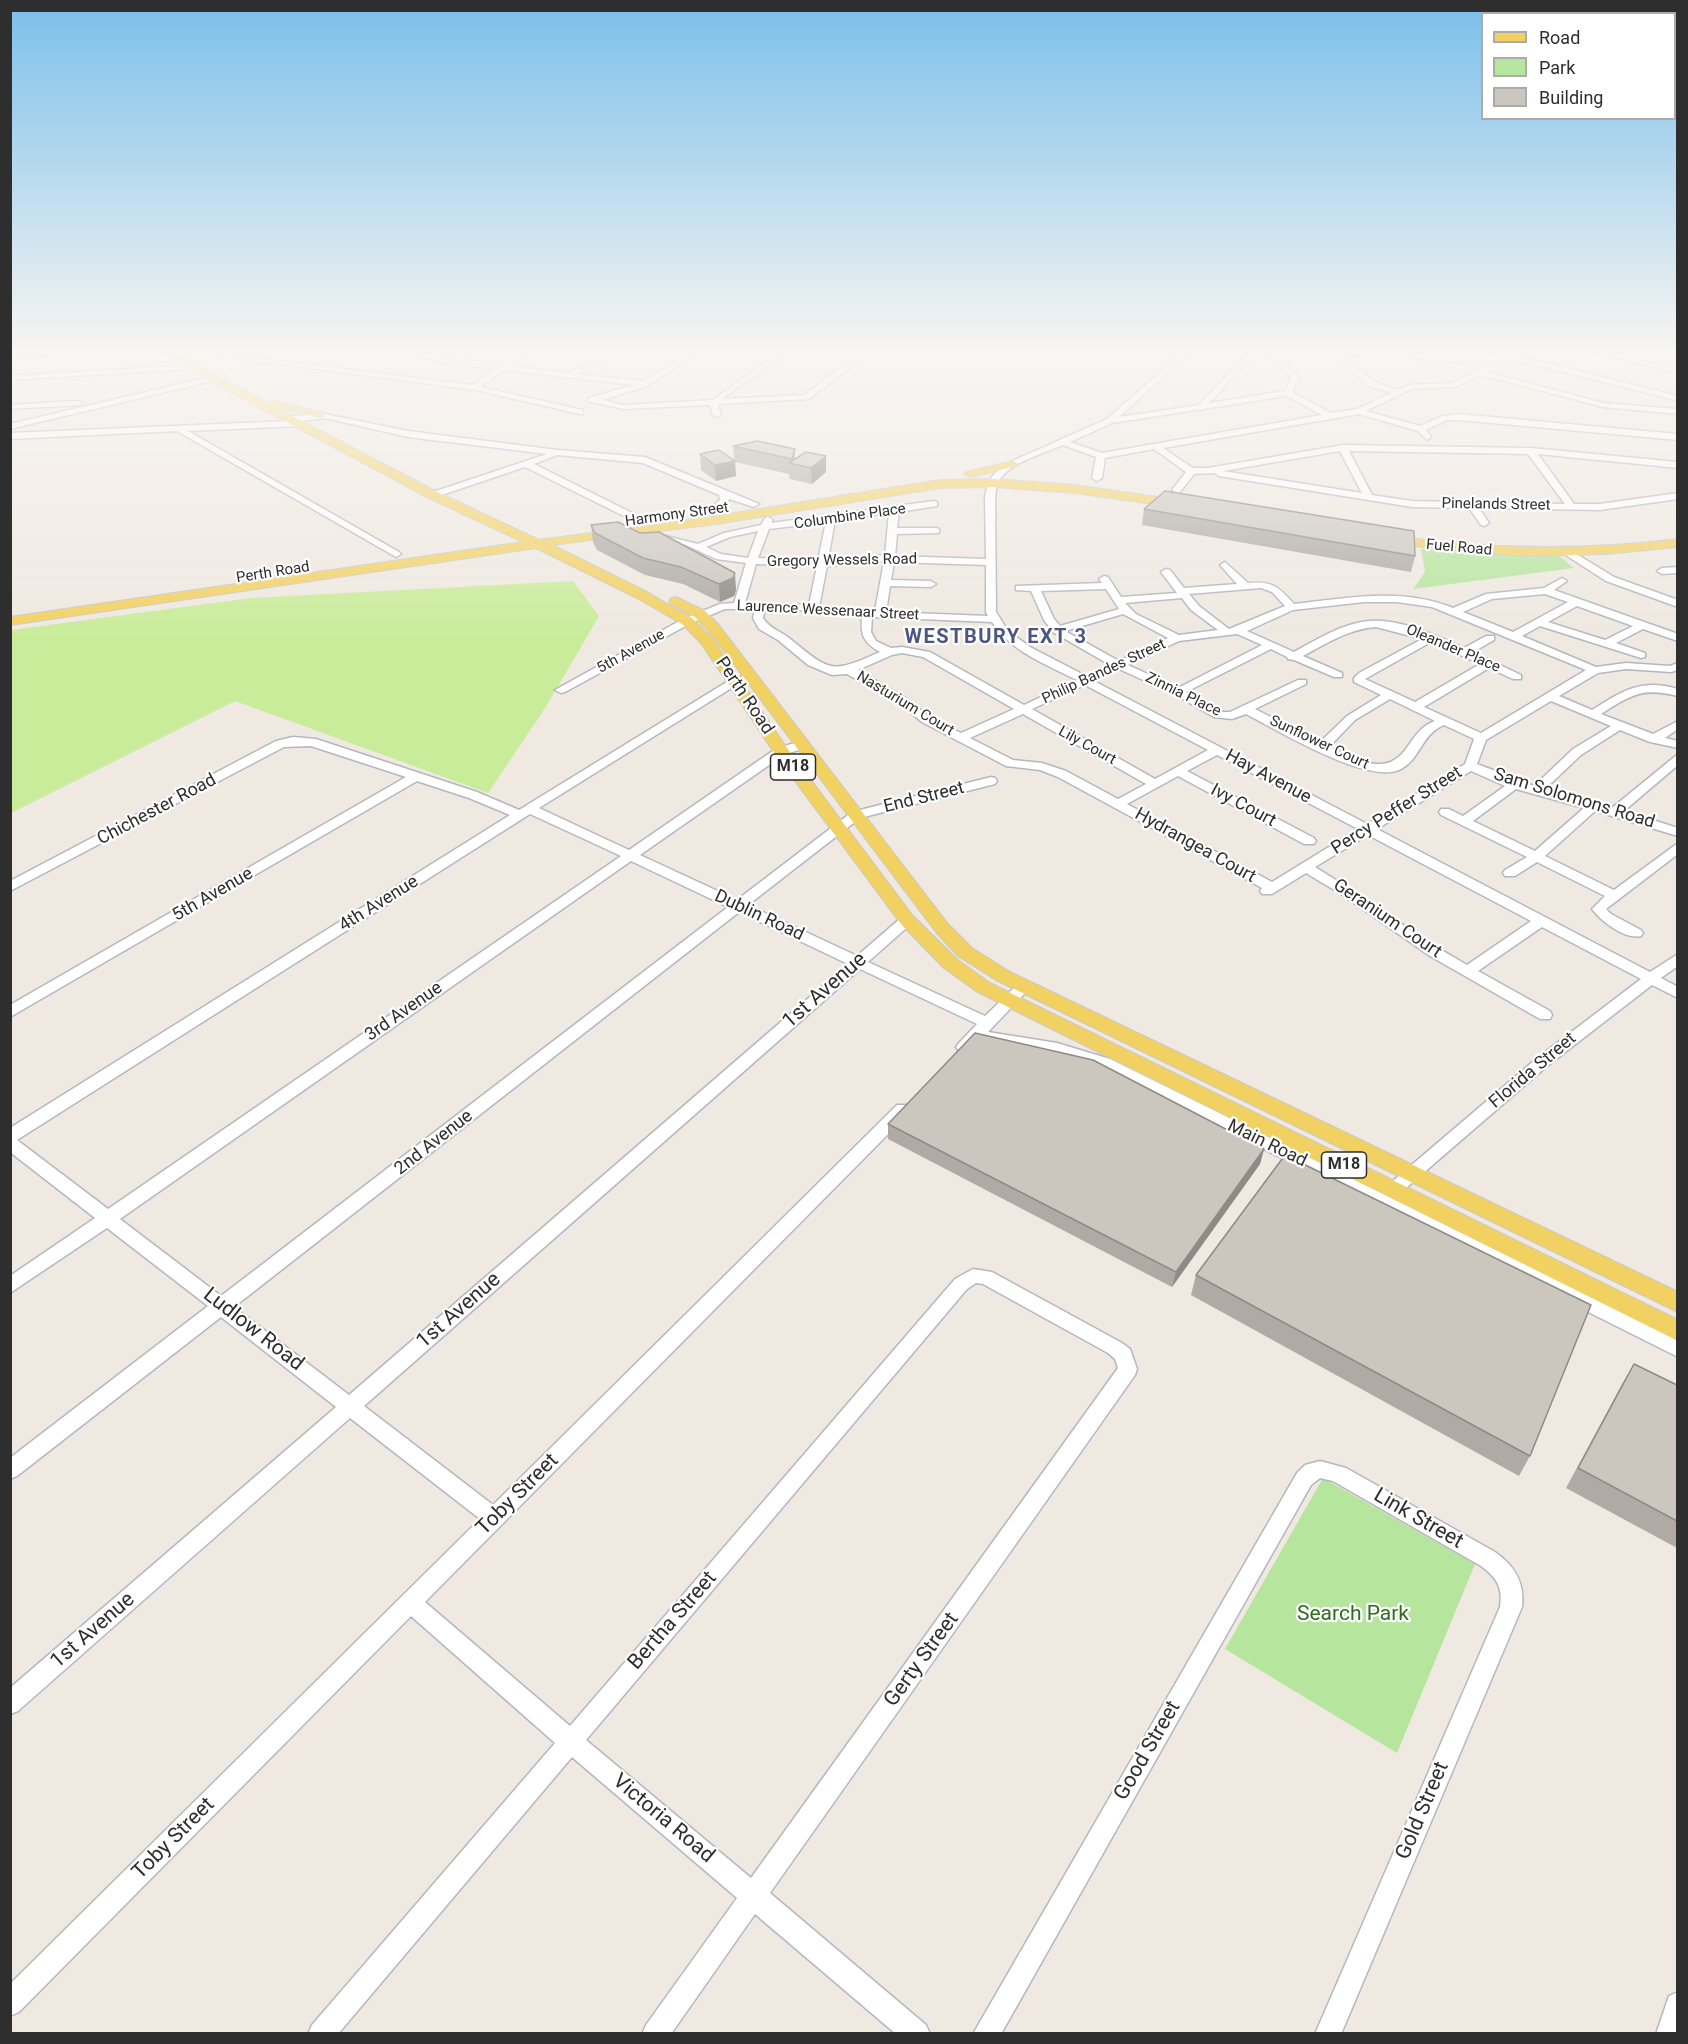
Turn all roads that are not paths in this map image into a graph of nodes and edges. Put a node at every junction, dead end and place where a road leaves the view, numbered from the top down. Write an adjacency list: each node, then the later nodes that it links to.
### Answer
1 (210, 447): 52 (street)
2 (351, 447): 23 (main road)
3 (514, 447): 11 (street)
4 (1050, 447): 14 (street)
5 (1077, 447): 12 (street)
6 (1148, 447): 12 (street)
7 (1157, 447): 16 (street)
8 (1343, 448): 9 (street); 17 (street); 26 (street)
9 (1435, 449): 10 (street)
10 (1530, 451): 15 (street); 31 (street)
11 (558, 453): 13 (street); 24 (street)
12 (1101, 456): 18 (street)
13 (526, 464): 23 (street); 35 (street)
14 (1013, 464): 19 (main road); 20 (main road); 21 (street)
15 (1677, 465)
16 (1191, 471): 17 (street); 22 (street)
17 (1208, 471): 26 (street, Pinelands Street)
18 (1097, 478)
19 (959, 479): 21 (main road, Harmony Street); 28 (main road, Harmony Street); 41 (main road, Harmony Street)
20 (1026, 482): 21 (main road); 21 (main road); 27 (main road)
21 (993, 487): 57 (street)
22 (1177, 490)
23 (438, 493): 36 (main road); 45 (main road)
24 (723, 493): 28 (street); 32 (street)
25 (1677, 496): 31 (street, Pinelands Street)
26 (1369, 498): 30 (street, Pinelands Street)
27 (1192, 503)
28 (754, 504): 32 (main road, Harmony Street)
29 (934, 504): 33 (street, Columbine Place)
30 (1472, 505): 31 (street, Pinelands Street); 38 (street)
31 (1572, 507)
32 (712, 510): 35 (main road, Harmony Street)
33 (894, 511): 34 (street, Columbine Place); 39 (street)
34 (831, 519): 37 (street, Columbine Place); 58 (street)
35 (639, 520): 45 (main road, Harmony Street)
36 (488, 521): 45 (main road); 48 (main road)
37 (767, 523): 49 (street, Columbine Place); 56 (street)
38 (1484, 523)
39 (894, 531): 40 (street); 55 (street)
40 (936, 531)
41 (598, 535): 45 (main road, Harmony Street); 54 (main road)
42 (1677, 535): 46 (main road)
43 (669, 538): 49 (street, Gregory Wessels Road)
44 (1493, 538): 51 (main road, Fuel Road)
45 (537, 539): 48 (main road, Perth Road); 50 (main road, Perth Road); 53 (main road, Perth Road / M18); 54 (main road, Perth Road / M18)
46 (1570, 539)
47 (1677, 543): 51 (main road, Fuel Road)
48 (468, 545): 52 (main road, Perth Road)
49 (698, 546): 56 (street, Gregory Wessels Road)
50 (504, 548): 53 (main road); 84 (main road, Perth Road)
51 (1567, 552): 72 (street)
52 (396, 554): 79 (main road, Perth Road)
53 (562, 555): 82 (main road, Perth Road / M18)
54 (587, 558): 82 (main road, Perth Road / M18)
55 (890, 558): 57 (street, Gregory Wessels Road); 58 (street, Gregory Wessels Road); 64 (street)
56 (752, 561): 58 (street, Gregory Wessels Road); 73 (street)
57 (990, 562): 83 (street)
58 (822, 563): 77 (street)
59 (1225, 565): 66 (street)
60 (1677, 570): 62 (street)
61 (1166, 572): 70 (street)
62 (1662, 572)
63 (1562, 581): 69 (street)
64 (886, 583): 65 (street); 81 (street)
65 (931, 584)
66 (1245, 585): 70 (street); 76 (street)
67 (1020, 588): 68 (street)
68 (1035, 589): 74 (street); 87 (street)
69 (1546, 591): 71 (street); 78 (street)
70 (1183, 593): 74 (street); 88 (street)
71 (1576, 602): 85 (street); 86 (street)
72 (1677, 604)
73 (739, 605): 75 (street, Laurence Wessenaar Street); 82 (street, Laurence Wessenaar Street)
74 (1122, 605): 87 (street); 90 (street)
75 (761, 606): 77 (street, Laurence Wessenaar Street); 103 (street)
76 (1291, 607): 78 (street, Philip Bandes Street); 88 (street, Philip Bandes Street)
77 (813, 609): 80 (street, Laurence Wessenaar Street)
78 (1456, 611): 89 (street, Philip Bandes Street)
79 (10, 612)
80 (867, 615): 81 (street, Laurence Wessenaar Street); 96 (street)
81 (880, 615): 83 (street, Laurence Wessenaar Street)
82 (693, 618): 106 (main road, Perth Road / M18); 109 (main road, Perth Road / M18); 111 (street, 5th Avenue)
83 (994, 619): 108 (street, Hay Avenue)
84 (10, 621)
85 (1539, 622): 89 (street); 94 (street)
86 (1641, 626): 92 (street); 94 (street)
87 (1057, 630): 101 (street, Zinnia Place)
88 (1232, 632): 90 (street, Philip Bandes Street); 95 (street)
89 (1514, 636): 104 (street, Philip Bandes Street)
90 (1177, 638): 101 (street, Philip Bandes Street)
91 (1490, 638): 97 (street)
92 (1675, 638)
93 (1430, 639): 97 (street, Oleander Place); 99 (street, Oleander Place); 114 (street)
94 (1609, 642): 98 (street)
95 (1269, 646): 99 (street); 112 (street)
96 (889, 652): 103 (street); 117 (street, Lily Court)
97 (1463, 653): 100 (street, Oleander Place)
98 (1641, 655)
99 (1292, 657): 105 (street)
100 (1488, 664): 107 (street, Oleander Place); 116 (street)
101 (1119, 665): 108 (street, Philip Bandes Street); 112 (street, Zinnia Place)
102 (1675, 669): 104 (street)
103 (849, 670): 123 (street, Nasturium Court)
104 (1595, 670): 115 (street)
105 (1338, 675)
106 (750, 677): 109 (street, 4th Avenue); 127 (main road, Perth Road / M18)
107 (1517, 677)
108 (1086, 680): 117 (street, Philip Bandes Street); 130 (street, Hay Avenue)
109 (734, 682): 131 (main road, Perth Road / M18); 142 (street, 4th Avenue)
110 (1302, 682): 118 (street)
111 (561, 690)
112 (1178, 692): 118 (street, Zinnia Place)
113 (1677, 693): 119 (street)
114 (1389, 695): 116 (street); 129 (street)
115 (1551, 696): 119 (street); 124 (street)
116 (1415, 707): 120 (street)
117 (1022, 709): 123 (street, Philip Bandes Street); 137 (street, Lily Court)
118 (1247, 710): 129 (street, Sunflower Court)
119 (1593, 714): 122 (street)
120 (1444, 721): 124 (street); 129 (street, Sunflower Court)
121 (1677, 724): 125 (street)
122 (1619, 726): 125 (street); 139 (street)
123 (961, 738): 140 (street, Nasturium Court)
124 (1481, 738): 133 (street, Percy Peffer Street)
125 (1654, 739): 128 (street)
126 (305, 741): 135 (street, Dublin Road); 156 (street, Chichester Road)
127 (802, 745): 131 (street, 3rd Avenue); 145 (main road, Perth Road / M18)
128 (1677, 746)
129 (1322, 747)
130 (1217, 750): 134 (street); 148 (street, Hay Avenue)
131 (781, 751): 147 (main road, Perth Road / M18); 152 (street, 3rd Avenue)
132 (1677, 758): 144 (street)
133 (1470, 766): 138 (street, Sam Solomons Road); 148 (street, Percy Peffer Street)
134 (1178, 771): 137 (street); 150 (street, Ivy Court)
135 (416, 776): 142 (street, Dublin Road); 169 (street, 5th Avenue)
136 (991, 782): 145 (street, End Street)
137 (1153, 783): 140 (street)
138 (1514, 785): 139 (street, Sam Solomons Road); 146 (street)
139 (1536, 791): 141 (street, Sam Solomons Road)
140 (1118, 804): 157 (street, Hydrangea Court)
141 (1593, 806): 144 (street, Sam Solomons Road); 153 (street)
142 (526, 812): 152 (street, Dublin Road); 174 (street, 4th Avenue)
143 (1445, 812): 146 (street)
144 (1615, 812): 149 (street, Sam Solomons Road)
145 (856, 815): 147 (street, 2nd Avenue); 167 (main road, Perth Road / M18)
146 (1465, 820): 153 (street)
147 (838, 829): 159 (street, 2nd Avenue); 160 (main road, Perth Road / M18)
148 (1367, 829): 154 (street, Percy Peffer Street); 161 (street, Hay Avenue)
149 (1677, 832)
150 (1309, 841)
151 (1677, 847): 158 (street)
152 (630, 855): 159 (street, Dublin Road); 178 (street, 3rd Avenue)
153 (1538, 856): 155 (street); 158 (street)
154 (1306, 867): 157 (street, Percy Peffer Street); 165 (street, Geranium Court)
155 (1510, 873)
156 (10, 887)
157 (1270, 890)
158 (1614, 895): 162 (street)
159 (740, 906): 164 (street, Dublin Road); 181 (street, 2nd Avenue)
160 (907, 920): 164 (street, 1st Avenue); 167 (main road, Perth Road / M18)
161 (1541, 921): 165 (street); 166 (street, Hay Avenue)
162 (1636, 933)
163 (1677, 958): 166 (street, Florida Street)
164 (857, 963): 171 (street, Dublin Road); 185 (street, 1st Avenue)
165 (1467, 972): 170 (street, Geranium Court)
166 (1652, 979): 168 (street, Hay Avenue); 176 (street, Florida Street)
167 (1017, 993): 171 (street); 176 (main road, Main Road / M18); 177 (main road, Main Road / M18)
168 (1677, 993)
169 (10, 1012)
170 (1545, 1015)
171 (981, 1030): 172 (street); 184 (street, Main Road)
172 (950, 1061)
173 (917, 1095): 188 (street, Toby Street)
174 (10, 1136)
175 (10, 1143): 178 (street, Ludlow Road)
176 (1410, 1174): 177 (street, Florida Street); 180 (main road, Main Road / M18)
177 (1394, 1190): 183 (main road, Main Road / M18)
178 (108, 1219): 179 (street, 3rd Avenue); 181 (street, Ludlow Road)
179 (10, 1286)
180 (1677, 1303)
181 (223, 1306): 185 (street, Ludlow Road); 186 (street, 2nd Avenue)
182 (1049, 1310): 192 (street, Bertha Street); 193 (street, Gerty Street)
183 (1677, 1331)
184 (1677, 1349)
185 (351, 1406): 188 (street, Ludlow Road); 191 (street, 1st Avenue)
186 (10, 1470)
187 (1312, 1470): 189 (street, Link Street); 199 (street, Good Street)
188 (494, 1518): 190 (street, Toby Street)
189 (1512, 1586): 200 (street, Gold Street)
190 (411, 1603): 192 (street, Victoria Road); 194 (street, Toby Street)
191 (10, 1703)
192 (570, 1741): 193 (street, Victoria Road); 196 (street, Bertha Street)
193 (754, 1895): 197 (street, Gerty Street); 198 (street, Victoria Road)
194 (10, 2003)
195 (1677, 2005): 201 (street)
196 (321, 2034)
197 (655, 2034)
198 (917, 2034)
199 (986, 2034)
200 (1328, 2034)
201 (1669, 2034)

